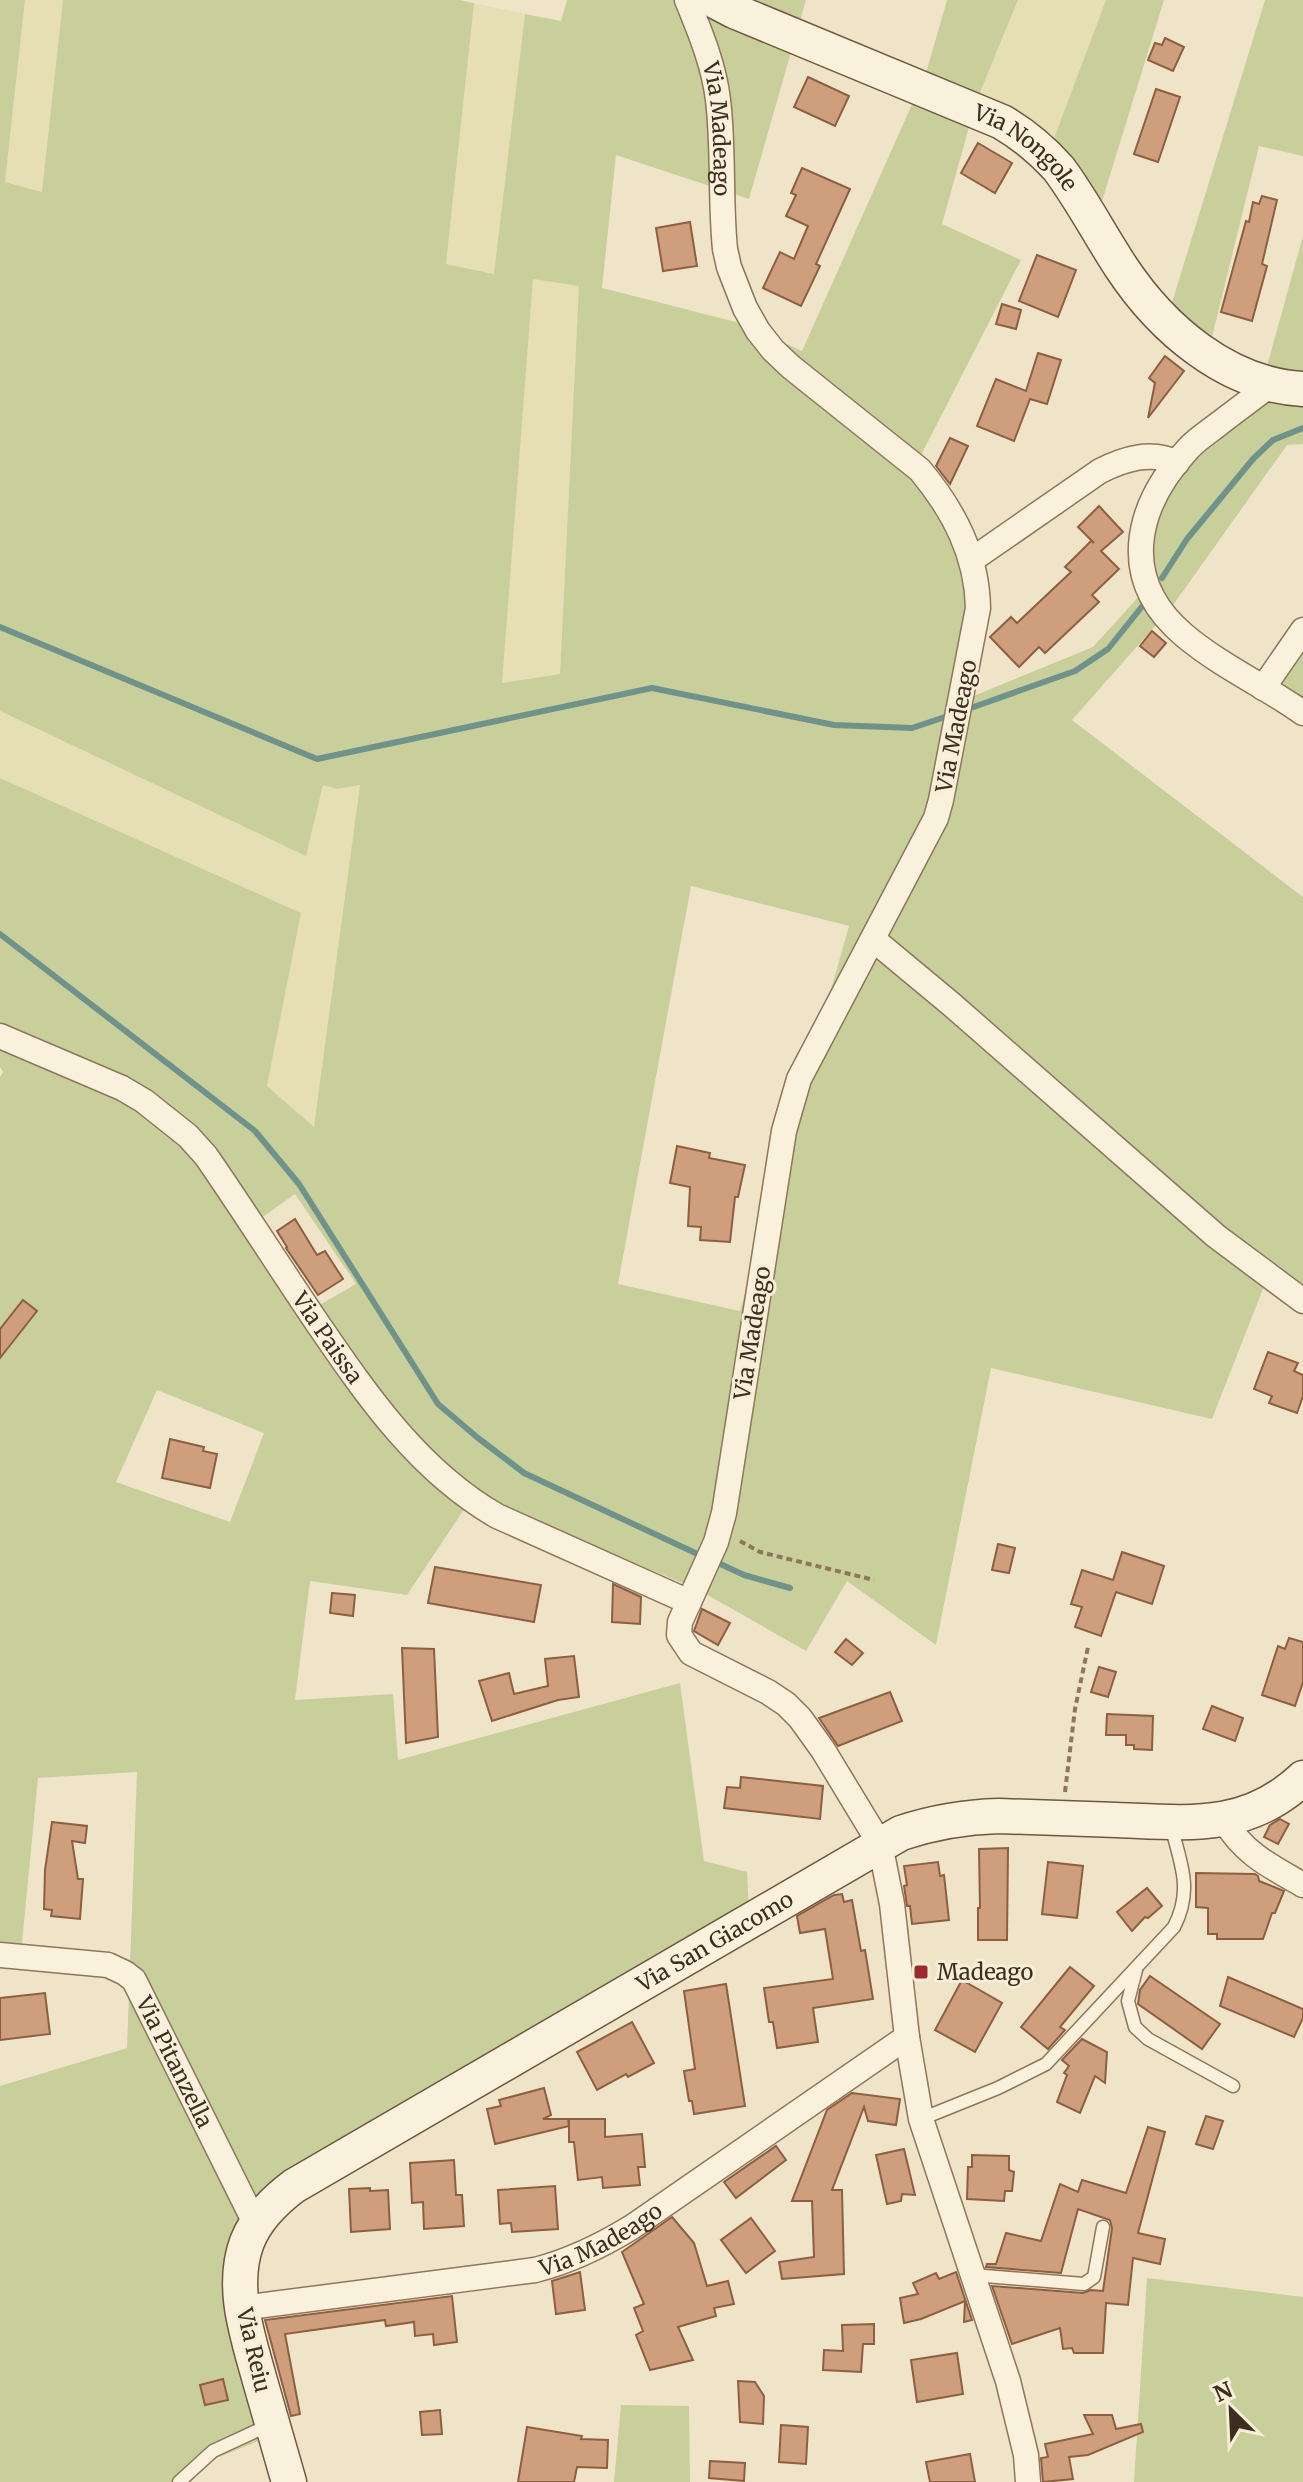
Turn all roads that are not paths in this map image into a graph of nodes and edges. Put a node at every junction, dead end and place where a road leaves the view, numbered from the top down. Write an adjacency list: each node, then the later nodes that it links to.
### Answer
1 (687, 0): 5 (street, Via Madeago)
2 (713, 0): 3 (street, Via Nongole)
3 (1286, 387): 4 (street, Via Nongole)
4 (1177, 463): 5 (street); 7 (street, Via Nongole)
5 (973, 559): 9 (street, Via Madeago)
6 (1303, 630): 7 (street)
7 (1263, 688): 8 (street, Via Nongole)
8 (1298, 705)
9 (874, 940): 11 (street); 12 (street, Via Madeago)
10 (0, 1036): 12 (street, Via Paissa)
11 (1303, 1301)
12 (689, 1602): 16 (street, Via Madeago)
13 (1303, 1778): 14 (street, Via San Giacomo)
14 (1224, 1820): 15 (street, Via San Giacomo); 17 (street)
15 (1170, 1822): 16 (street, Via San Giacomo); 19 (lane)
16 (880, 1844): 20 (street, Via Madeago); 23 (street, Via San Giacomo)
17 (1303, 1885)
18 (0, 1955): 24 (street, Via Pitanzella)
19 (1137, 1966): 21 (lane); 22 (lane)
20 (907, 2037): 22 (street, Via Madeago); 27 (street, Via Madeago)
21 (1233, 2086)
22 (921, 2119): 26 (street, Via Madeago)
23 (294, 2186): 24 (street, Via Reiu)
24 (256, 2225): 27 (street, Via Reiu)
25 (1103, 2227): 26 (lane)
26 (973, 2275): 31 (street, Via Madeago)
27 (242, 2308): 28 (street, Via Reiu)
28 (272, 2424): 29 (lane); 30 (street, Via Reiu)
29 (179, 2482)
30 (289, 2482)
31 (1028, 2482)

